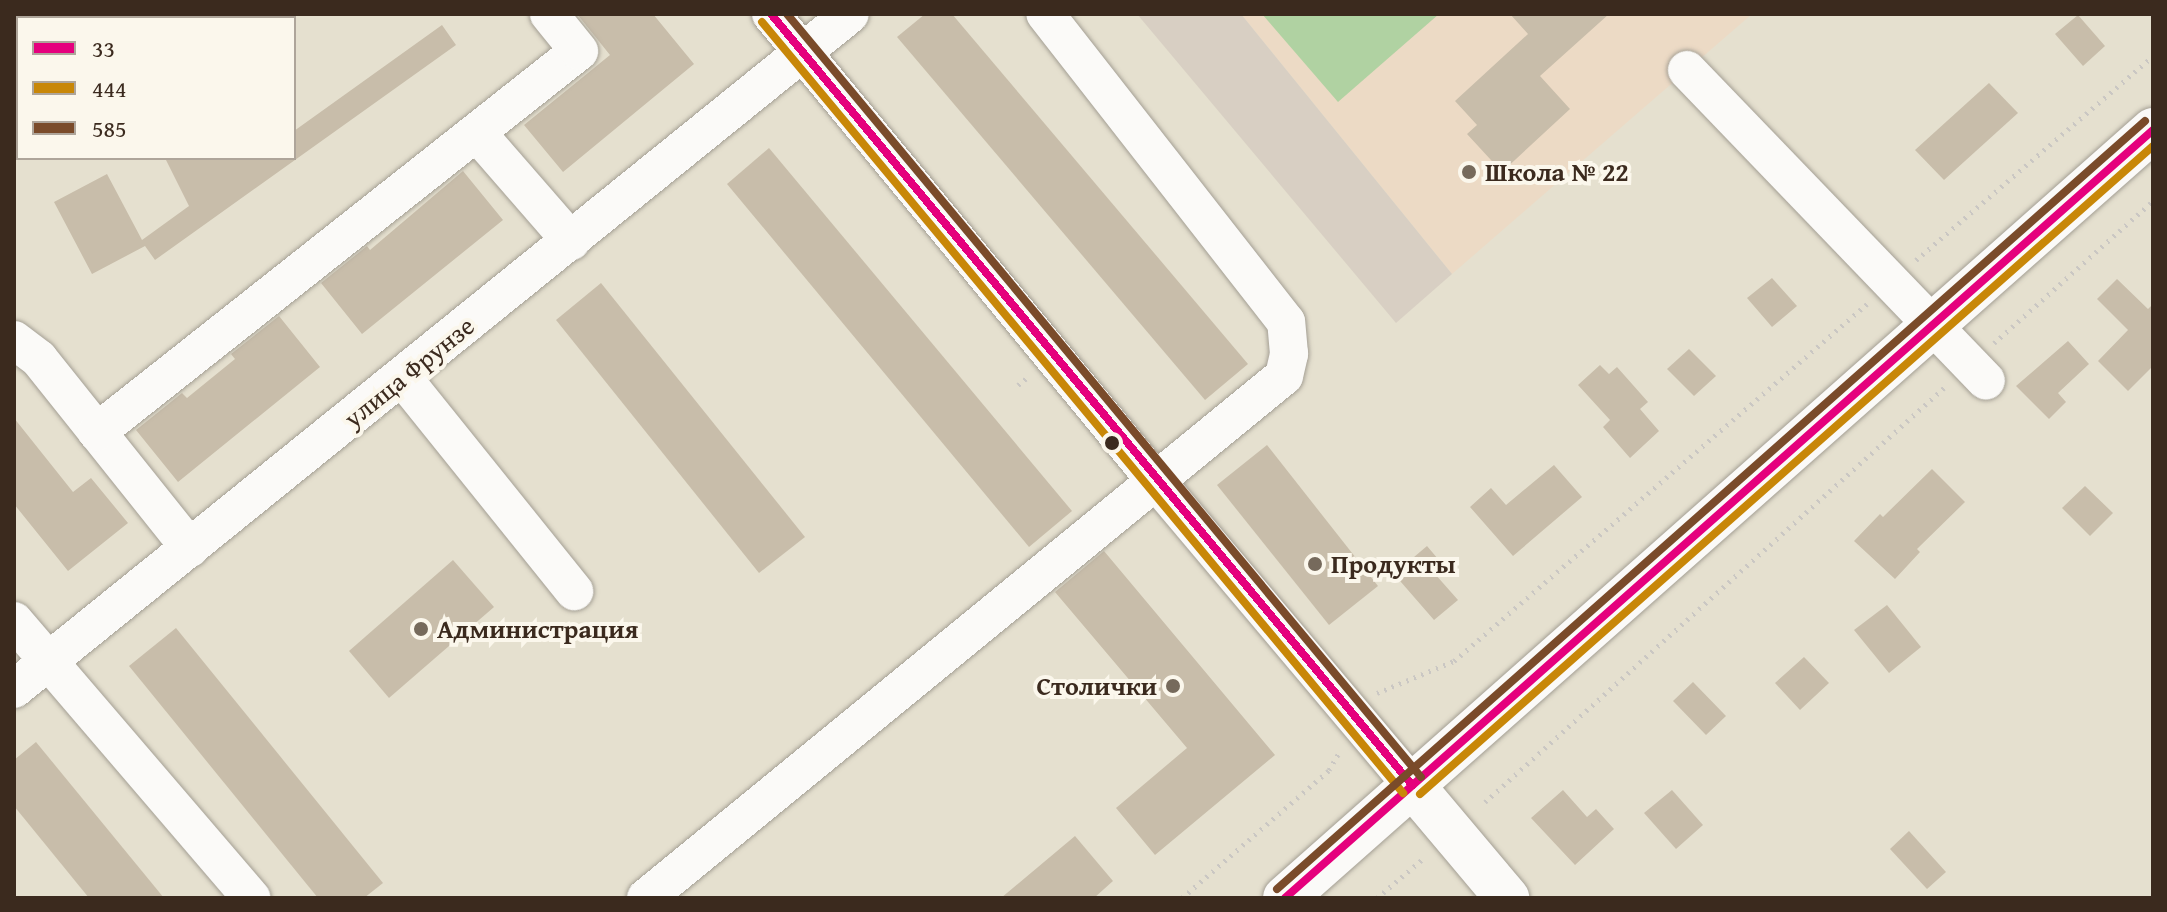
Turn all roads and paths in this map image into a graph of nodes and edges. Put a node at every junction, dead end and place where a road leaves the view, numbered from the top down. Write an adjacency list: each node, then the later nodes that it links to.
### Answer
1 (549, 14): 9 (street)
2 (771, 14): 5 (street)
3 (850, 14): 5 (street, улица Фрунзе)
4 (1045, 14): 18 (street)
5 (804, 54): 11 (street, улица Фрунзе); 18 (street)
6 (2153, 56): 12 (path)
7 (1687, 70): 12 (street)
8 (2153, 130): 13 (main road)
9 (478, 134): 11 (street); 17 (street)
10 (2153, 201): 15 (path)
11 (571, 241): 16 (street, улица Фрунзе)
12 (1890, 283): 13 (street); 24 (path)
13 (1931, 326): 15 (street); 25 (main road)
14 (14, 340): 17 (street)
15 (1978, 373): 26 (path)
16 (402, 377): 19 (street, улица Фрунзе); 20 (street)
17 (97, 432): 19 (street)
18 (1155, 480): 24 (street); 29 (street)
19 (190, 548): 22 (street, улица Фрунзе)
20 (574, 591)
21 (14, 621): 22 (street)
22 (46, 663): 23 (street, улица Фрунзе); 28 (street)
23 (14, 689)
24 (1350, 713): 25 (street); 30 (path)
25 (1412, 785): 31 (main road); 33 (main road)
26 (1485, 802)
27 (1429, 853): 32 (path)
28 (251, 898)
29 (646, 898)
30 (1182, 898)
31 (1285, 898)
32 (1377, 898)
33 (1507, 898)

